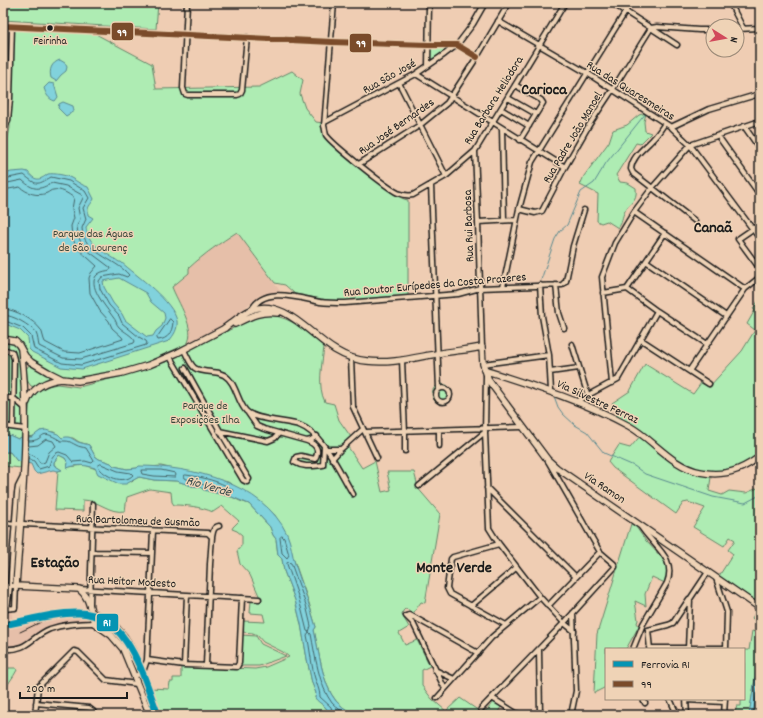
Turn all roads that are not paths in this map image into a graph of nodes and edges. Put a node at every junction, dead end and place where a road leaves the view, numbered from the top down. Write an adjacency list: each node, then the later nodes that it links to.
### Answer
1 (188, 3): 19 (street)
2 (334, 3): 21 (street)
3 (429, 3): 22 (street)
4 (485, 3): 24 (street, Rua São José)
5 (509, 3): 12 (street, Rua José Bernardes)
6 (566, 3): 25 (street, Rua Barbara Heliodora)
7 (612, 3): 10 (street)
8 (629, 3): 10 (street)
9 (730, 3): 11 (street)
10 (626, 11): 15 (street); 30 (street)
11 (737, 18)
12 (498, 21): 25 (street, Rua das Quaresmeiras); 28 (street, Rua José Bernardes)
13 (3, 26): 14 (street)
14 (12, 26): 19 (street); 41 (street)
15 (651, 28): 18 (street); 26 (street); 34 (street, Rua Padre João Manoel)
16 (745, 28): 17 (street)
17 (760, 28)
18 (705, 30)
19 (186, 35): 20 (street); 20 (street)
20 (247, 37): 21 (street)
21 (332, 42): 22 (street); 43 (street)
22 (428, 45): 23 (street); 29 (street)
23 (442, 45): 24 (street); 27 (street)
24 (457, 45): 27 (street, Rua São José); 28 (street)
25 (540, 45): 30 (street, Rua das Quaresmeiras); 33 (street, Rua Barbara Heliodora)
26 (677, 45)
27 (445, 54): 29 (street, Rua São José)
28 (477, 57): 36 (street, Rua José Bernardes)
29 (428, 66): 31 (street, Rua São José)
30 (587, 73): 34 (street, Rua das Quaresmeiras); 57 (street)
31 (416, 74): 32 (street, Rua São José); 36 (street)
32 (399, 83): 43 (street, Rua São José); 46 (street)
33 (515, 85): 37 (street, Rua Barbara Heliodora); 40 (street)
34 (613, 90): 45 (street, Rua das Quaresmeiras); 59 (street, Rua Padre João Manoel)
35 (756, 95): 49 (street)
36 (452, 97): 44 (street); 46 (street, Rua José Bernardes)
37 (508, 98): 39 (street, Rua Barbara Heliodora); 40 (street)
38 (3, 107): 41 (street)
39 (501, 109): 44 (street, Rua Barbara Heliodora); 47 (street)
40 (536, 114): 47 (street)
41 (8, 121): 51 (street)
42 (760, 121): 48 (street)
43 (325, 122): 58 (street, Rua José Bernardes)
44 (493, 122): 50 (street); 56 (street, Rua Barbara Heliodora)
45 (665, 123): 49 (street, Rua das Quaresmeiras); 62 (street)
46 (420, 125): 58 (street, Rua José Bernardes); 60 (street)
47 (529, 126): 53 (street)
48 (744, 126): 52 (street); 55 (street)
49 (671, 127): 54 (street, Rua das Quaresmeiras)
50 (502, 129): 53 (street); 68 (street)
51 (3, 132)
52 (718, 136): 54 (street); 64 (street)
53 (520, 140): 57 (street)
54 (690, 145): 62 (street); 73 (street, Rua das Quaresmeiras)
55 (760, 149)
56 (474, 151): 60 (street, Rua Barbara Heliodora); 71 (street, Rua Rui Barbosa)
57 (538, 151): 59 (street); 65 (street)
58 (359, 164): 63 (street, Rua José Bernardes)
59 (564, 167): 65 (street, Rua Padre João Manoel)
60 (446, 176): 61 (street, Rua Barbara Heliodora)
61 (431, 185): 63 (street, Rua Barbara Heliodora); 86 (street)
62 (652, 188): 67 (street); 70 (street)
63 (397, 193)
64 (760, 195)
65 (519, 209): 69 (street)
66 (584, 210): 80 (street, Rua Doutor Eurípedes da Costa Prazeres)
67 (634, 212): 74 (street); 85 (street)
68 (504, 220): 69 (street); 71 (street)
69 (516, 220): 81 (street)
70 (695, 221)
71 (478, 222): 82 (street, Rua Rui Barbosa)
72 (760, 224): 73 (street)
73 (753, 229): 75 (street, Rua das Quaresmeiras); 77 (street)
74 (665, 233): 76 (street); 84 (street)
75 (760, 239)
76 (646, 261): 83 (street); 90 (street)
77 (760, 269)
78 (760, 277): 84 (street)
79 (540, 285): 80 (street, Rua Doutor Eurípedes da Costa Prazeres); 81 (street, Rua Doutor Eurípedes da Costa Prazeres); 103 (street)
80 (556, 286): 92 (street)
81 (503, 287): 82 (street, Rua Doutor Eurípedes da Costa Prazeres)
82 (480, 288): 86 (street, Rua Doutor Eurípedes da Costa Prazeres); 98 (street, Rua Rui Barbosa)
83 (627, 289): 85 (street); 88 (street)
84 (745, 289): 90 (street)
85 (604, 294): 117 (street)
86 (435, 296): 87 (street, Rua Doutor Eurípedes da Costa Prazeres); 102 (street)
87 (251, 310): 89 (street, Rua Doutor Eurípedes da Costa Prazeres); 91 (main road); 93 (main road)
88 (657, 311): 95 (street); 97 (street)
89 (248, 316): 91 (main road); 93 (main road)
90 (726, 316): 97 (street)
91 (293, 318): 105 (main road)
92 (564, 328)
93 (223, 330): 101 (main road)
94 (3, 339): 100 (main road)
95 (640, 339): 112 (street); 117 (street)
96 (572, 344): 110 (street)
97 (707, 344): 112 (street)
98 (482, 348): 102 (main road); 111 (main road, Via Ramon)
99 (3, 349): 125 (street)
100 (21, 349): 107 (main road); 108 (main road)
101 (184, 350): 104 (main road); 128 (street)
102 (437, 354): 106 (main road); 120 (street)
103 (549, 355): 111 (street); 114 (street)
104 (170, 357): 115 (main road); 135 (street)
105 (352, 358): 106 (main road); 137 (street)
106 (402, 360): 138 (street)
107 (31, 362): 108 (main road); 113 (main road)
108 (23, 368): 118 (main road)
109 (185, 368): 136 (street)
110 (579, 368): 114 (street); 123 (street)
111 (484, 370): 122 (main road, Via Silvestre Ferraz); 131 (main road, Via Ramon); 134 (street)
112 (689, 371): 119 (street)
113 (48, 372): 115 (main road); 116 (main road)
114 (550, 372): 122 (street)
115 (62, 378): 116 (main road)
116 (48, 382): 121 (main road)
117 (612, 383): 123 (street)
118 (25, 384): 121 (main road); 127 (main road)
119 (709, 384)
120 (439, 389)
121 (36, 390): 127 (main road)
122 (551, 391): 126 (main road, Via Silvestre Ferraz)
123 (588, 396): 126 (street)
124 (3, 398): 125 (street)
125 (13, 398): 127 (street); 130 (street)
126 (577, 401): 146 (main road, Via Silvestre Ferraz)
127 (25, 408): 132 (main road)
128 (246, 411): 139 (street); 140 (street)
129 (3, 426): 130 (street)
130 (13, 427): 132 (street)
131 (522, 427): 134 (street); 148 (main road, Via Ramon)
132 (25, 430): 156 (main road)
133 (439, 430): 134 (street); 138 (street); 142 (street)
134 (485, 430): 150 (street); 151 (street)
135 (214, 431): 136 (street); 136 (street)
136 (220, 431): 139 (street)
137 (364, 431): 138 (street); 144 (street); 147 (street)
138 (405, 432): 145 (street)
139 (279, 433): 141 (street)
140 (317, 436): 141 (street); 143 (street)
141 (307, 441): 143 (street)
142 (439, 446)
143 (325, 447): 144 (street); 149 (street)
144 (341, 449): 149 (street)
145 (405, 452)
146 (760, 456)
147 (377, 458)
148 (547, 459): 155 (main road, Via Ramon); 163 (street)
149 (332, 460): 152 (street)
150 (419, 486)
151 (486, 487): 161 (street); 167 (street)
152 (353, 494)
153 (93, 504): 158 (street)
154 (3, 523): 156 (street, Rua Bartolomeu de Gusmão)
155 (638, 523): 166 (main road, Via Ramon); 188 (street)
156 (17, 524): 158 (street, Rua Bartolomeu de Gusmão); 170 (main road)
157 (219, 526): 160 (street)
158 (93, 528): 159 (street, Rua Bartolomeu de Gusmão); 162 (street)
159 (153, 531): 160 (street, Rua Bartolomeu de Gusmão); 164 (street)
160 (212, 538): 175 (street, Rua Bartolomeu de Gusmão)
161 (499, 544): 165 (street); 180 (street)
162 (92, 552): 164 (street); 172 (street)
163 (600, 552): 167 (street); 185 (street)
164 (152, 553): 173 (street)
165 (517, 567): 176 (street); 180 (street)
166 (708, 572): 168 (main road, Via Ramon); 179 (street)
167 (576, 577): 181 (street)
168 (716, 577): 182 (main road, Via Ramon); 195 (street)
169 (3, 586): 170 (street, Rua Heitor Modesto)
170 (13, 586): 171 (main road, Rua Heitor Modesto); 183 (street); 183 (street)
171 (79, 589): 172 (street, Rua Heitor Modesto); 184 (main road)
172 (91, 590): 173 (street, Rua Heitor Modesto); 184 (street)
173 (150, 593): 174 (street, Rua Heitor Modesto); 199 (street)
174 (187, 595): 175 (street, Rua Heitor Modesto); 200 (street)
175 (209, 596): 177 (street, Rua Heitor Modesto); 201 (street, Rua Bartolomeu de Gusmão)
176 (540, 597): 181 (street); 189 (street)
177 (242, 598): 178 (street, Rua Heitor Modesto); 201 (street)
178 (259, 599)
179 (690, 599): 190 (street); 194 (street)
180 (471, 606): 189 (street)
181 (548, 606): 187 (street)
182 (758, 607)
183 (5, 609)
184 (91, 609): 186 (main road); 203 (street)
185 (573, 612): 187 (street); 191 (street)
186 (94, 622): 196 (street); 204 (main road)
187 (564, 623): 191 (street); 197 (street)
188 (643, 624): 190 (street); 192 (street)
189 (506, 625): 198 (street)
190 (648, 630): 193 (street)
191 (574, 631): 221 (street)
192 (633, 648)
193 (649, 648): 194 (street)
194 (688, 648)
195 (726, 648)
196 (3, 649)
197 (538, 650): 209 (street); 220 (street)
198 (478, 653): 202 (street); 205 (street)
199 (147, 660): 200 (street); 203 (street)
200 (184, 665): 201 (street)
201 (206, 666)
202 (435, 670): 205 (street); 207 (street)
203 (143, 672): 204 (street)
204 (135, 676): 206 (main road)
205 (454, 679): 207 (street)
206 (137, 684): 214 (street); 218 (main road)
207 (445, 689): 208 (street)
208 (437, 698)
209 (492, 698): 215 (street); 219 (street)
210 (670, 700): 222 (street)
211 (686, 700): 223 (street)
212 (706, 700): 213 (street)
213 (725, 701): 224 (street)
214 (36, 704): 216 (street); 217 (street)
215 (481, 709)
216 (35, 715)
217 (94, 715)
218 (150, 715)
219 (519, 715)
220 (540, 715)
221 (571, 715)
222 (680, 715)
223 (687, 715)
224 (724, 715)

